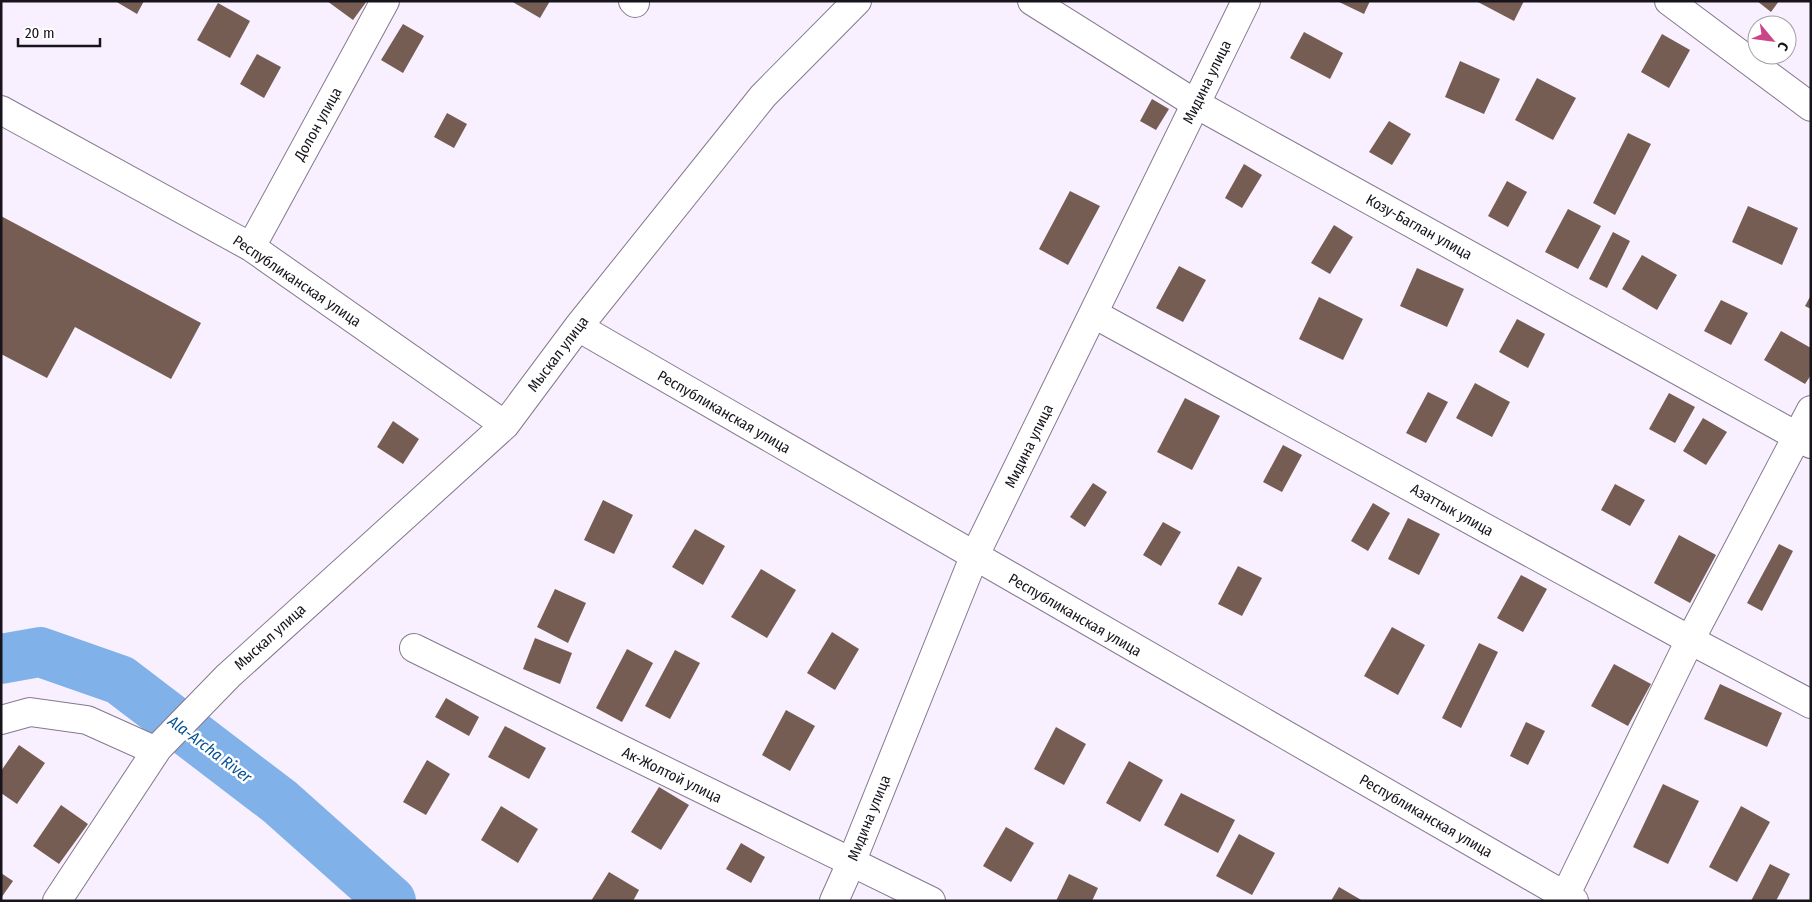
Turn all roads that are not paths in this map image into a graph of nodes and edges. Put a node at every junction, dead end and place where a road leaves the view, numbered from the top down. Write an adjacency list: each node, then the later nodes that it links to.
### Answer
1 (385, 1): 9 (street, Долон улица)
2 (857, 1): 11 (street, Мыскал улица)
3 (1032, 1): 6 (street, Козу-Баглан улица)
4 (1246, 1): 6 (street, Мидина улица)
5 (1670, 1): 7 (street)
6 (1196, 104): 10 (street, Мидина улица); 14 (street, Козу-Баглан улица)
7 (1811, 107)
8 (1, 110): 9 (street, Республиканская улица)
9 (251, 247): 13 (street, Республиканская улица)
10 (1094, 314): 15 (street, Мидина улица); 16 (street, Азаттык улица)
11 (578, 328): 13 (street, Мыскал улица); 15 (street, Республиканская улица)
12 (1811, 410): 14 (street)
13 (504, 425): 20 (street, Мыскал улица)
14 (1803, 440): 16 (street)
15 (974, 557): 21 (street, Мидина улица); 22 (street, Республиканская улица)
16 (1690, 640): 18 (street, Азаттык улица); 22 (street)
17 (414, 648): 21 (street, Ак-Жолтой улица)
18 (1811, 704)
19 (1, 720): 20 (street)
20 (156, 750): 23 (street)
21 (851, 863): 24 (street, Мидина улица); 25 (street, Ак-Жолтой улица)
22 (1569, 898)
23 (57, 901)
24 (834, 901)
25 (931, 901)

